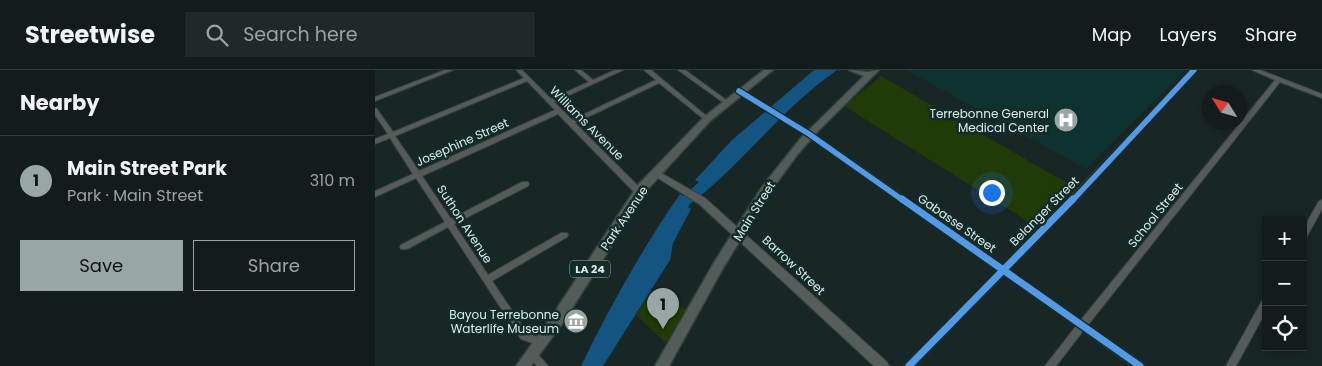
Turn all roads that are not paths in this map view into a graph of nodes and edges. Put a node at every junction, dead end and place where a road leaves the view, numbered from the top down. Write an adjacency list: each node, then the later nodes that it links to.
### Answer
1 (450, 70): 20 (street)
2 (519, 70): 15 (street, Williams Avenue)
3 (578, 70): 17 (street)
4 (619, 70): 17 (street)
5 (647, 70): 16 (street)
6 (681, 70): 22 (street)
7 (769, 70): 18 (main road, Park Avenue / LA 24)
8 (853, 70): 13 (main road)
9 (881, 70): 13 (street, Main Street)
10 (1194, 70): 41 (street, Belanger Street)
11 (1255, 70): 14 (street)
12 (1281, 70): 14 (street, School Street)
13 (869, 72): 27 (main road, Main Street)
14 (1277, 78): 19 (street); 44 (street, School Street)
15 (527, 79): 21 (street, Williams Avenue); 28 (street)
16 (660, 80): 25 (street); 26 (street)
17 (592, 82): 21 (street)
18 (739, 91): 22 (main road, Park Avenue / LA 24); 27 (street, Gabasse Street)
19 (1322, 96)
20 (375, 99)
21 (550, 102): 24 (street, Williams Avenue)
22 (726, 102): 25 (main road, Park Avenue / LA 24)
23 (375, 110): 28 (street, Suthon Avenue)
24 (559, 110): 26 (street, Williams Avenue); 31 (street, Josephine Street)
25 (707, 119): 30 (main road, Park Avenue / LA 24)
26 (571, 123): 33 (street, Williams Avenue)
27 (809, 134): 38 (main road, Main Street); 41 (street, Gabasse Street)
28 (391, 135): 29 (street); 31 (street, Suthon Avenue)
29 (375, 142)
30 (656, 173): 33 (main road, Park Avenue / LA 24); 38 (main road, Barrow Street)
31 (417, 175): 34 (street, Josephine Street); 36 (street, Suthon Avenue)
32 (525, 184): 36 (street)
33 (639, 192): 45 (main road, Park Avenue / LA 24)
34 (375, 194)
35 (1322, 203): 37 (street)
36 (449, 223): 40 (street); 42 (street, Suthon Avenue)
37 (1307, 229)
38 (739, 233): 49 (main road, Main Street); 50 (main road, Barrow Street)
39 (564, 235): 42 (street)
40 (404, 247)
41 (1003, 268): 44 (street, Gabasse Street); 51 (street, Belanger Street)
42 (487, 280): 45 (street, Suthon Avenue)
43 (1264, 306): 54 (street)
44 (1082, 325): 52 (street, School Street); 53 (street, Gabasse Street)
45 (540, 342): 46 (main road, Park Avenue / LA 24)
46 (532, 354): 47 (main road, Park Avenue / LA 24); 48 (street)
47 (523, 366)
48 (543, 366)
49 (662, 366)
50 (883, 366)
51 (909, 366)
52 (1050, 366)
53 (1140, 366)
54 (1231, 366)

